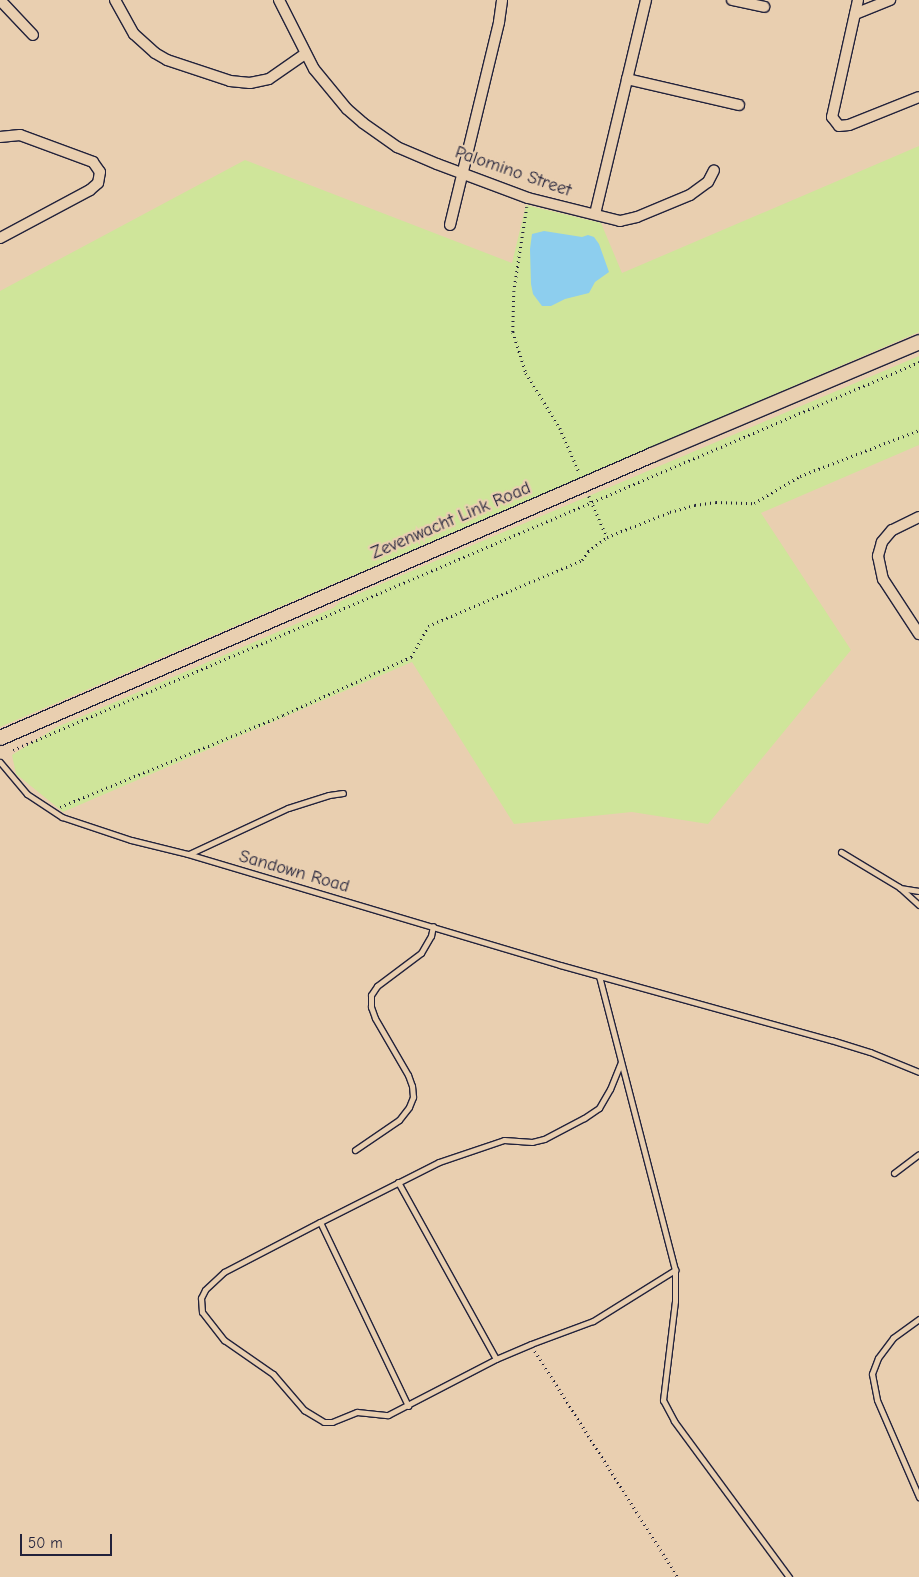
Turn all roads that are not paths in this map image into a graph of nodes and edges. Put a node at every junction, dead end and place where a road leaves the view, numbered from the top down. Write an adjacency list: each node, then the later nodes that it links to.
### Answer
1 (0, 0): 11 (street)
2 (115, 0): 12 (street)
3 (279, 0): 12 (street, Palomino Street)
4 (502, 0): 18 (street)
5 (646, 0): 13 (street)
6 (732, 0): 9 (street)
7 (858, 0): 10 (street)
8 (890, 0): 10 (street)
9 (764, 7)
10 (855, 14): 14 (street)
11 (33, 35)
12 (305, 54): 18 (street, Palomino Street)
13 (626, 79): 15 (street); 19 (street)
14 (919, 97)
15 (739, 105)
16 (0, 137): 21 (street)
17 (714, 170): 19 (street, Palomino Street)
18 (463, 172): 19 (street, Palomino Street); 20 (street)
19 (595, 214)
20 (450, 226)
21 (0, 238)
22 (919, 342): 25 (street, Zevenwacht Link Road)
23 (919, 517): 24 (street)
24 (919, 634)
25 (0, 738)
26 (0, 762): 29 (lane, Sandown Road)
27 (343, 793): 29 (lane)
28 (841, 852): 30 (lane)
29 (188, 854): 33 (lane, Sandown Road)
30 (899, 888): 31 (lane); 32 (lane)
31 (919, 891)
32 (919, 905)
33 (433, 926): 34 (lane, Sandown Road); 37 (lane)
34 (599, 976): 35 (lane); 36 (lane, Sandown Road)
35 (621, 1062): 40 (lane); 42 (lane)
36 (919, 1072)
37 (355, 1150)
38 (919, 1154): 39 (lane)
39 (894, 1173)
40 (398, 1182): 41 (lane); 44 (lane)
41 (320, 1222): 45 (lane); 45 (lane)
42 (675, 1270): 44 (lane); 47 (lane)
43 (919, 1318): 46 (lane)
44 (496, 1359): 45 (lane)
45 (408, 1406)
46 (919, 1497)
47 (789, 1577)

